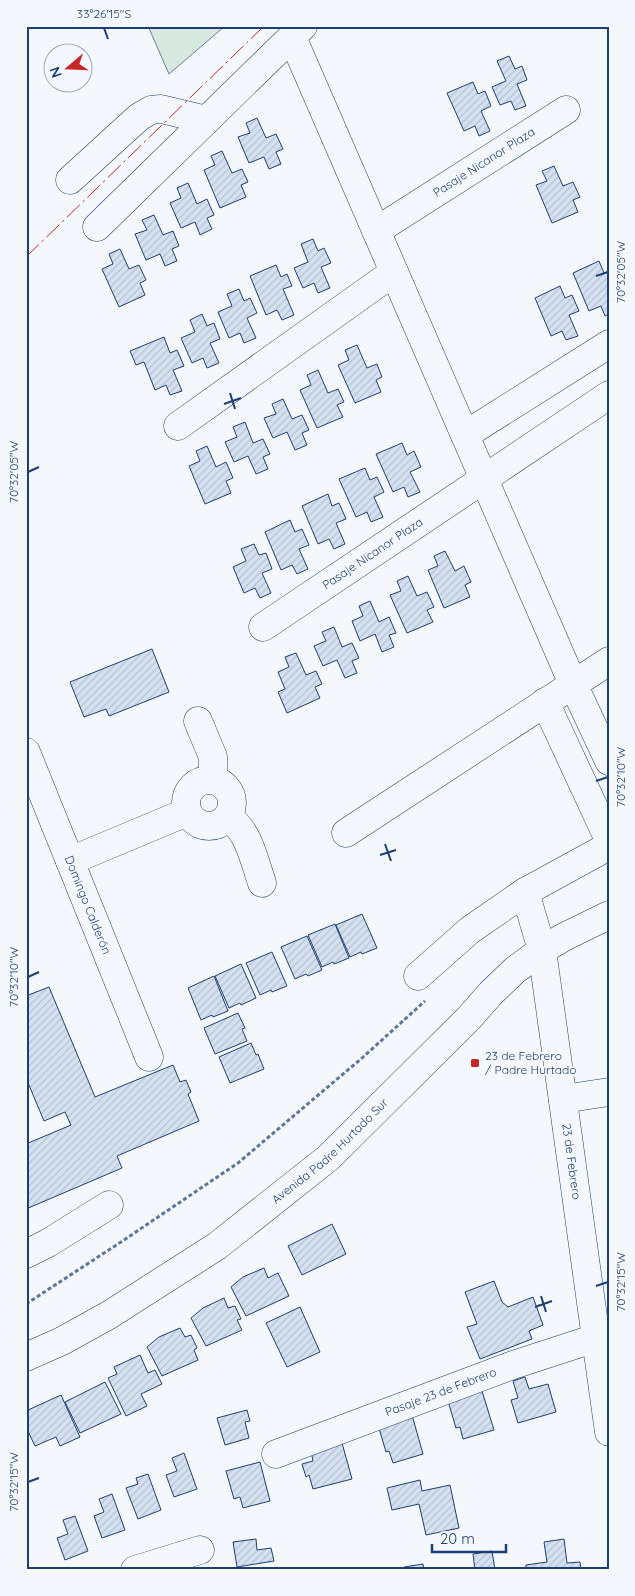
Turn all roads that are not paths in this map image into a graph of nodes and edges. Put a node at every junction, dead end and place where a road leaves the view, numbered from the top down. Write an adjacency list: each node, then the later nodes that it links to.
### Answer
1 (297, 31): 3 (street); 6 (street)
2 (566, 110): 6 (street, Pasaje Nicanor Plaza)
3 (207, 120): 4 (street); 5 (street)
4 (70, 180)
5 (97, 227)
6 (376, 231): 7 (street)
7 (394, 272): 10 (street); 11 (street)
8 (609, 344): 11 (street)
9 (609, 395): 12 (street, Pasaje Nicanor Plaza)
10 (178, 426)
11 (465, 435): 12 (street)
12 (484, 479): 13 (street, Pasaje Nicanor Plaza); 15 (street)
13 (263, 628)
14 (609, 661): 15 (street)
15 (573, 684): 16 (street); 19 (street)
16 (545, 702): 23 (street); 24 (street)
17 (198, 721): 20 (street)
18 (26, 752): 26 (street, Domingo Calderón)
19 (609, 761)
20 (213, 780): 21 (street); 22 (street)
21 (186, 812): 22 (street); 26 (street)
22 (228, 817): 27 (street)
23 (346, 833)
24 (609, 840)
25 (609, 846): 28 (street)
26 (70, 860): 32 (street, Domingo Calderón)
27 (262, 883)
28 (525, 892): 30 (street, 23 de Febrero); 31 (street)
29 (609, 915): 30 (street, Avenida Padre Hurtado Sur)
30 (542, 950): 34 (street, 23 de Febrero); 38 (street, Avenida Padre Hurtado Sur)
31 (423, 987)
32 (149, 1058)
33 (609, 1092): 34 (street)
34 (563, 1099): 37 (street, 23 de Febrero)
35 (109, 1205): 36 (street)
36 (26, 1254)
37 (602, 1337): 39 (street, 23 de Febrero); 40 (street, Pasaje 23 de Febrero)
38 (26, 1357)
39 (609, 1432)
40 (276, 1454)
41 (200, 1550): 42 (street)
42 (135, 1570)

